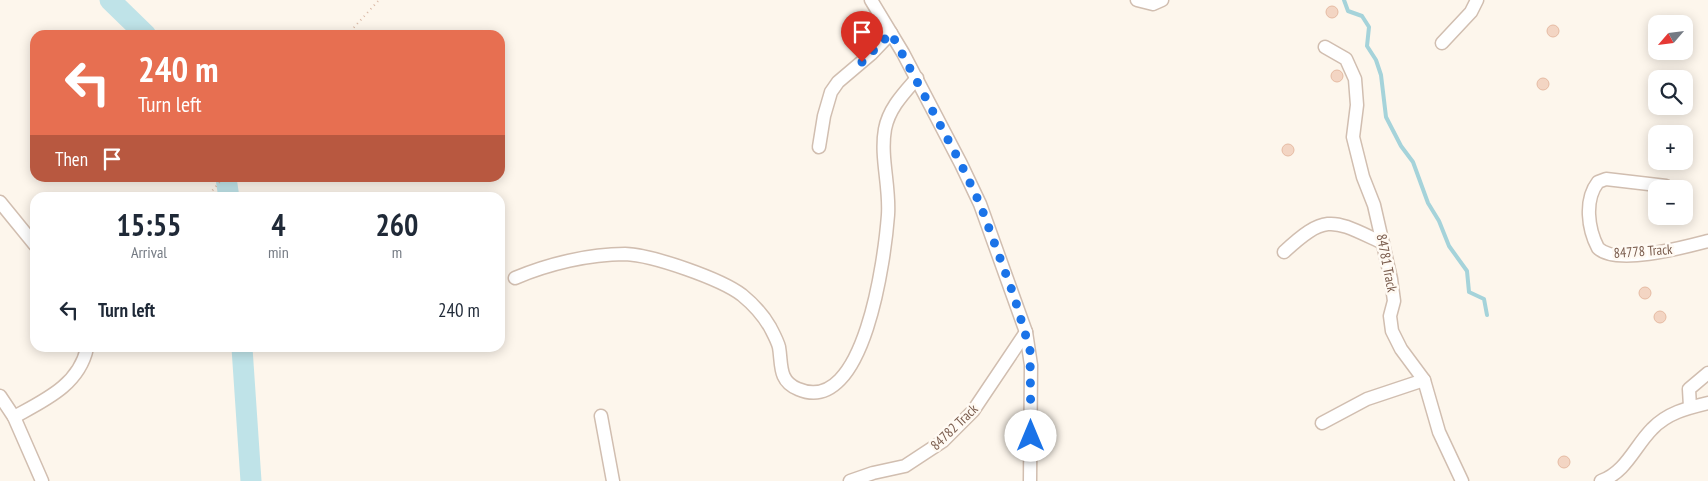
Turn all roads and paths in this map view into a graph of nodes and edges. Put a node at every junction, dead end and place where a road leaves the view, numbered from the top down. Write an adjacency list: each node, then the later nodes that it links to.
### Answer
1 (379, 0): 6 (path)
2 (870, 0): 7 (street)
3 (1137, 0): 4 (street)
4 (1162, 0)
5 (1477, 0): 8 (street)
6 (352, 30)
7 (891, 33): 10 (street); 11 (street)
8 (1442, 43)
9 (1325, 47): 18 (street, 84781 Track)
10 (917, 78): 20 (street); 21 (street)
11 (819, 147)
12 (220, 182): 14 (path)
13 (1648, 184): 17 (street, 84778 Track)
14 (211, 192)
15 (0, 202): 16 (street)
16 (30, 239)
17 (1708, 241)
18 (1383, 243): 19 (street); 24 (street, 84781 Track)
19 (1284, 252)
20 (515, 278)
21 (1026, 332): 33 (street, 84782 Track); 34 (street)
22 (86, 352): 29 (street)
23 (1708, 373): 27 (street)
24 (1424, 380): 30 (street); 35 (street, 84781 Track)
25 (0, 396): 29 (street)
26 (1708, 403): 27 (street)
27 (1690, 407): 36 (street)
28 (601, 416): 32 (street)
29 (14, 417): 31 (street)
30 (1322, 423)
31 (42, 481)
32 (613, 481)
33 (850, 481)
34 (1030, 481)
35 (1462, 481)
36 (1601, 481)

